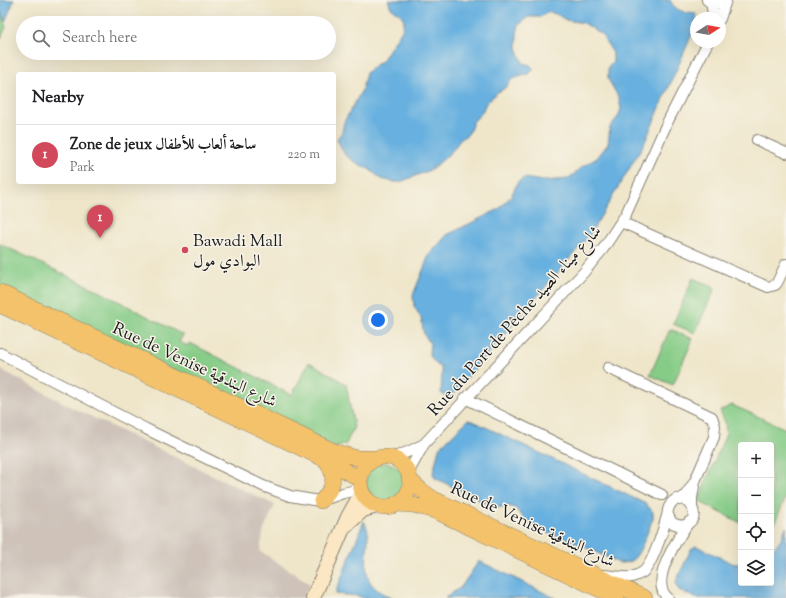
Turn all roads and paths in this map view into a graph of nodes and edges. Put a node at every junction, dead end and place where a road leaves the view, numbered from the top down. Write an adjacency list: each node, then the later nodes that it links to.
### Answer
1 (726, 0): 2 (street); 4 (street)
2 (709, 1): 3 (street)
3 (712, 12)
4 (722, 12)
5 (705, 48): 8 (street, Rue du Port de Pêche شارع ميناء الصيد)
6 (757, 140): 7 (street)
7 (786, 153)
8 (621, 222): 9 (street); 14 (street, Rue du Port de Pêche شارع ميناء الصيد)
9 (786, 264)
10 (0, 292): 16 (main road, Rue de Venise شارع البندقية)
11 (0, 305): 17 (main road, Rue de Venise شارع البندقية)
12 (0, 353): 22 (street)
13 (608, 368): 19 (street)
14 (465, 398): 15 (street, Rue du Port de Pêche شارع ميناء الصيد); 21 (street)
15 (424, 444): 16 (street, Rue du Port de Pêche شارع ميناء الصيد); 18 (street, Rue du Port de Pêche شارع ميناء الصيد)
16 (385, 458): 18 (main road); 20 (main road)
17 (326, 460): 20 (main road, Rue de Venise شارع البندقية); 22 (main road)
18 (409, 476): 24 (main road); 30 (main road, Rue de Venise شارع البندقية)
19 (695, 481): 23 (street); 26 (street)
20 (361, 486): 22 (street); 25 (main road); 29 (main road)
21 (662, 495): 23 (street); 27 (street)
22 (322, 500)
23 (679, 500): 26 (street); 27 (street)
24 (396, 504): 25 (main road); 32 (main road, Rue de Venise شارع البندقية)
25 (377, 506): 29 (main road)
26 (692, 507): 28 (street)
27 (668, 513): 28 (street); 30 (street)
28 (689, 522): 34 (street)
29 (342, 530): 31 (main road)
30 (595, 574): 33 (main road, Rue de Venise شارع البندقية)
31 (313, 598)
32 (617, 598)
33 (645, 598)
34 (668, 598)

